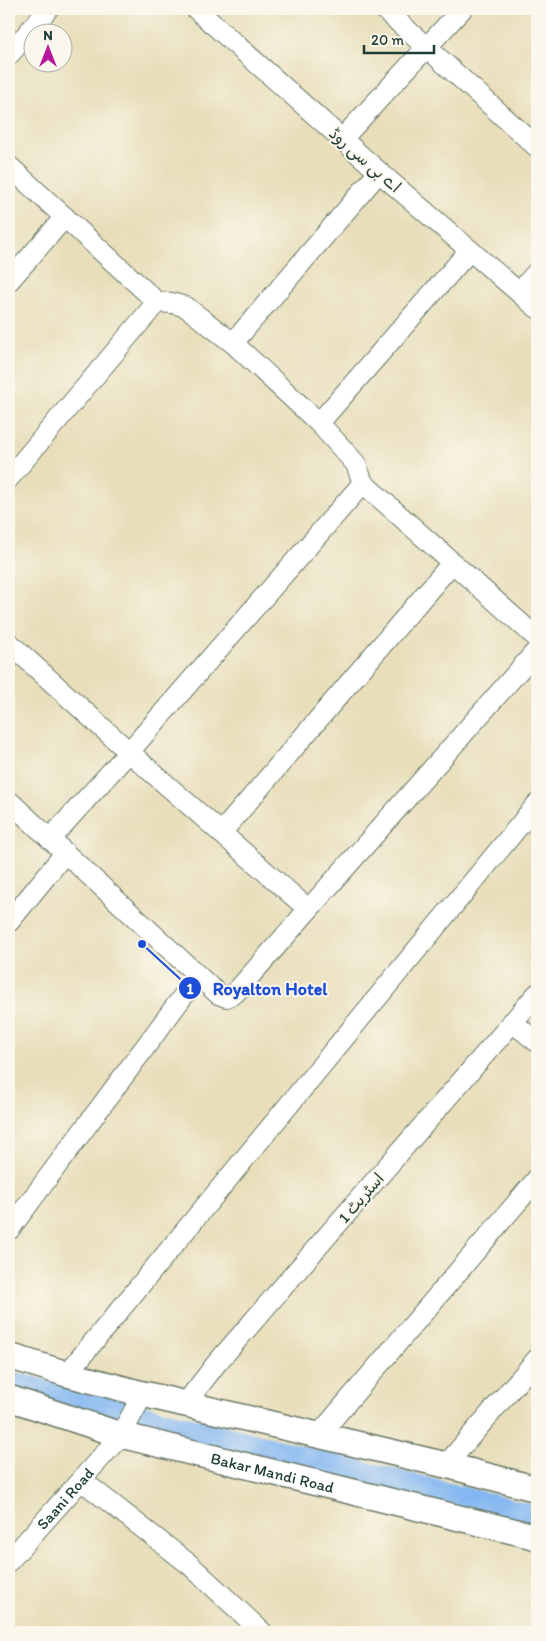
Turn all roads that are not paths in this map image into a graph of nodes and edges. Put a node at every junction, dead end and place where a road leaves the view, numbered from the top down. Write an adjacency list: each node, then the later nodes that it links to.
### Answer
1 (48, 9): 6 (street)
2 (196, 9): 7 (street, اے بی سی روڈ)
3 (384, 9): 5 (street)
4 (462, 9): 5 (street)
5 (427, 46): 7 (street); 8 (street)
6 (9, 55)
7 (342, 139): 10 (street, اے بی سی روڈ)
8 (537, 147)
9 (9, 166): 11 (street)
10 (379, 172): 12 (street, اے بی سی روڈ); 18 (street)
11 (65, 218): 14 (street); 16 (street)
12 (470, 250): 15 (street, اے بی سی روڈ); 19 (street)
13 (537, 272): 15 (street)
14 (9, 282)
15 (518, 292): 17 (street, اے بی سی روڈ)
16 (157, 302): 18 (street); 20 (street)
17 (537, 308)
18 (233, 343): 19 (street)
19 (319, 423): 21 (street)
20 (9, 478)
21 (364, 483): 22 (street); 26 (street)
22 (452, 563): 23 (street); 29 (street)
23 (537, 638)
24 (9, 643): 26 (street)
25 (537, 650): 32 (street)
26 (129, 752): 29 (street); 30 (street)
27 (9, 801): 30 (street)
28 (537, 804): 42 (street)
29 (221, 833): 32 (street)
30 (50, 839): 31 (street)
31 (65, 853): 33 (street); 34 (street)
32 (308, 909): 34 (street)
33 (9, 922)
34 (198, 976): 39 (street)
35 (537, 994): 36 (street, اسٹریٹ 1)
36 (512, 1022): 37 (street); 45 (street, اسٹریٹ 1)
37 (537, 1042)
38 (537, 1179): 47 (street)
39 (9, 1230)
40 (9, 1356): 42 (street)
41 (537, 1359): 48 (street)
42 (67, 1374): 43 (street)
43 (143, 1394): 45 (street); 46 (street, Saani Road)
44 (9, 1398): 46 (street, Bakar Mandi Road)
45 (186, 1403): 47 (street)
46 (121, 1435): 49 (street, Saani Road); 51 (street, Bakar Mandi Road)
47 (318, 1435): 48 (street)
48 (446, 1465): 50 (street)
49 (81, 1480): 52 (street, Saani Road); 53 (street)
50 (537, 1489)
51 (537, 1537)
52 (9, 1561)
53 (262, 1632)

